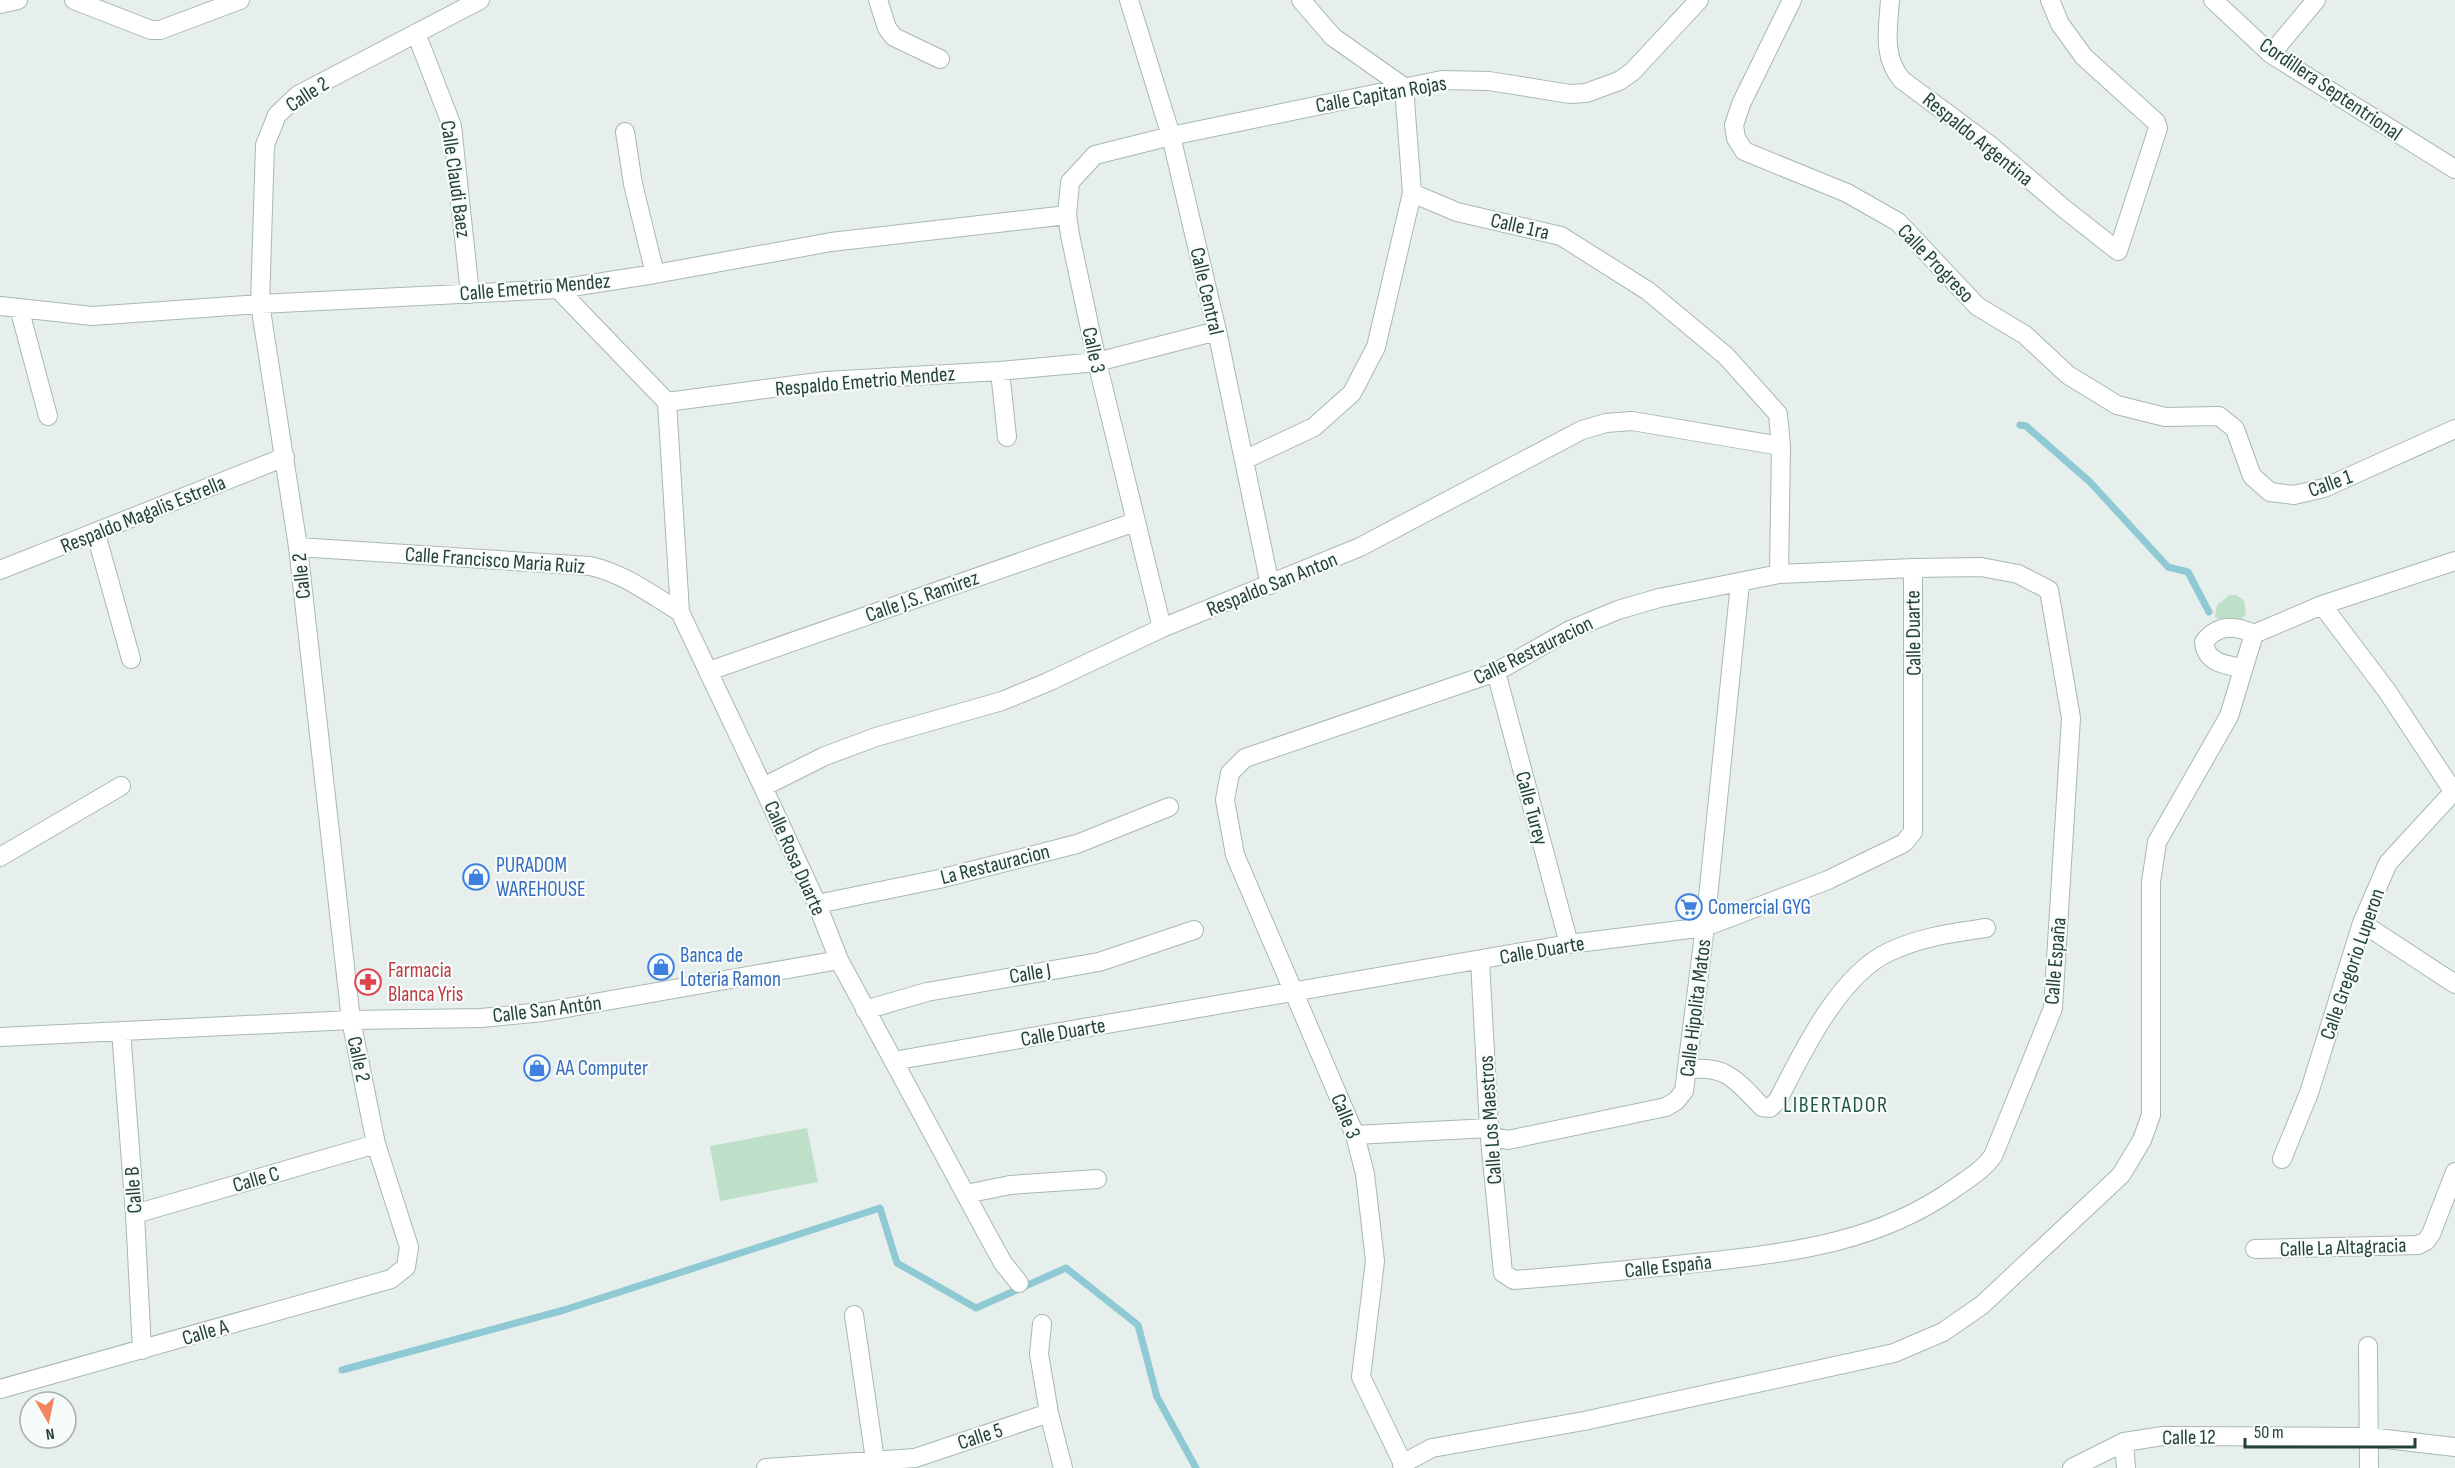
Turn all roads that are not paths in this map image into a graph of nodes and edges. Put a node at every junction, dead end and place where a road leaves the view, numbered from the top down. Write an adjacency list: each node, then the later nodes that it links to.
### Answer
1 (18, 0): 14 (street)
2 (74, 0): 15 (street)
3 (240, 0): 15 (street)
4 (480, 0): 16 (street, Calle 2)
5 (878, 0): 18 (street)
6 (1129, 0): 21 (street, Calle Central)
7 (1301, 0): 19 (street)
8 (1699, 0): 19 (street, Calle Capitan Rojas)
9 (1792, 0): 36 (street, Calle Progreso)
10 (1890, 0): 11 (street, Respaldo Argentina)
11 (2050, 0)
12 (2213, 0): 17 (street, Cordillera Septentrional)
13 (2316, 0): 17 (street)
14 (0, 4)
15 (105, 6)
16 (416, 33): 27 (street, Calle Claudi Baez); 28 (street, Calle 2)
17 (2271, 54): 22 (street, Cordillera Septentrional)
18 (940, 59)
19 (1404, 87): 21 (street, Calle Capitan Rojas); 23 (street)
20 (625, 132): 25 (street)
21 (1171, 136): 24 (street, Calle 3); 31 (street, Calle Central)
22 (2455, 169)
23 (1412, 193): 39 (street, Calle 1ra); 41 (street)
24 (1067, 215): 25 (street, Calle Emetrio Mendez); 32 (street, Calle 3)
25 (655, 274): 26 (street, Calle Emetrio Mendez)
26 (558, 289): 27 (street, Calle Emetrio Mendez); 34 (street)
27 (470, 294): 28 (street, Calle Emetrio Mendez)
28 (260, 304): 30 (street, Calle Emetrio Mendez); 40 (street, Calle 2)
29 (0, 306): 30 (street, Calle Emetrio Mendez)
30 (20, 308): 35 (street)
31 (1217, 331): 32 (street, Respaldo Emetrio Mendez); 41 (street, Calle Central)
32 (1096, 362): 33 (street, Respaldo Emetrio Mendez); 42 (street, Calle 3)
33 (1000, 371): 34 (street, Respaldo Emetrio Mendez); 38 (street)
34 (667, 402): 52 (street, Calle Rosa Duarte)
35 (48, 416)
36 (2235, 429): 37 (street, Calle 1)
37 (2455, 429)
38 (1007, 437)
39 (1781, 446): 48 (street); 50 (street, Respaldo San Anton)
40 (285, 457): 43 (street, Respaldo Magalis Estrella); 44 (street, Calle 2)
41 (1244, 460): 50 (street, Calle Central)
42 (1135, 522): 53 (street, Calle 3); 57 (street, Calle J.S. Ramirez)
43 (96, 534): 47 (street, Respaldo Magalis Estrella); 55 (street)
44 (298, 547): 52 (street, Calle Francisco Maria Ruiz); 76 (street, Calle 2)
45 (2455, 561): 51 (street)
46 (1912, 568): 48 (street, Calle España); 67 (street, Calle Duarte); 91 (street, Calle España)
47 (0, 570)
48 (1779, 574): 49 (street, Calle Restauracion)
49 (1740, 584): 58 (street, Calle Restauracion); 67 (street, Calle Hipolita Matos)
50 (1270, 585): 53 (street, Respaldo San Anton)
51 (2322, 604): 54 (street); 62 (street)
52 (680, 612): 57 (street, Calle Rosa Duarte)
53 (1162, 628): 61 (street, Respaldo San Anton)
54 (2254, 634): 56 (street); 56 (street)
55 (131, 659)
56 (2243, 668): 103 (street)
57 (709, 671): 61 (street, Calle Rosa Duarte)
58 (1496, 672): 59 (street, Calle Restauracion); 70 (street, Calle Turey)
59 (1230, 774): 74 (street, Calle 3)
60 (121, 786): 64 (street)
61 (763, 787): 65 (street, Calle Rosa Duarte)
62 (2454, 791): 66 (street, Calle Gregorio Luperon)
63 (1169, 807): 65 (street, La Restauracion)
64 (0, 857)
65 (817, 903): 71 (street, Calle Rosa Duarte)
66 (2362, 923): 73 (street); 84 (street, Calle Gregorio Luperon)
67 (1705, 927): 70 (street, Calle Duarte); 80 (street, Calle Hipolita Matos)
68 (1986, 928): 80 (street)
69 (1194, 930): 75 (street, Calle J)
70 (1569, 944): 72 (street, Calle Duarte)
71 (839, 960): 75 (street, Calle Rosa Duarte); 76 (street, Calle San Antón)
72 (1480, 960): 74 (street, Calle Duarte); 81 (street, Calle Los Maestros)
73 (2455, 984)
74 (1293, 992): 79 (street, Calle Duarte); 82 (street, Calle 3)
75 (865, 1010): 79 (street, Calle Rosa Duarte)
76 (351, 1020): 77 (street, Calle San Antón); 83 (street, Calle 2)
77 (121, 1031): 78 (street, Calle San Antón); 88 (street, Calle B)
78 (0, 1037)
79 (893, 1061): 87 (street, Calle Rosa Duarte)
80 (1686, 1070): 81 (street, Calle Hipolita Matos)
81 (1489, 1128): 82 (street, Calle Hipolita Matos); 91 (street, Calle Los Maestros)
82 (1355, 1135): 103 (street, Calle 3)
83 (376, 1144): 88 (street, Calle C); 90 (street, Calle 2)
84 (2282, 1159)
85 (2455, 1172): 89 (street, Calle La Altagracia)
86 (1098, 1179): 87 (street)
87 (966, 1194): 92 (street, Calle Rosa Duarte)
88 (135, 1215): 96 (street, Calle B)
89 (2255, 1249)
90 (406, 1267): 96 (street, Calle A)
91 (1508, 1278)
92 (1019, 1283)
93 (854, 1315): 102 (street)
94 (1042, 1324): 98 (street)
95 (2368, 1346): 99 (street)
96 (142, 1350): 97 (street, Calle A)
97 (0, 1389)
98 (1049, 1413): 102 (street, Calle 5); 105 (street)
99 (2369, 1437): 100 (street, Calle 12); 101 (street, Calle 12); 108 (street)
100 (2124, 1443): 106 (street, Calle 12); 107 (street)
101 (2455, 1447)
102 (875, 1460): 104 (street, Calle 5)
103 (1404, 1466)
104 (766, 1468)
105 (1063, 1468)
106 (2072, 1468)
107 (2126, 1468)
108 (2369, 1468)

